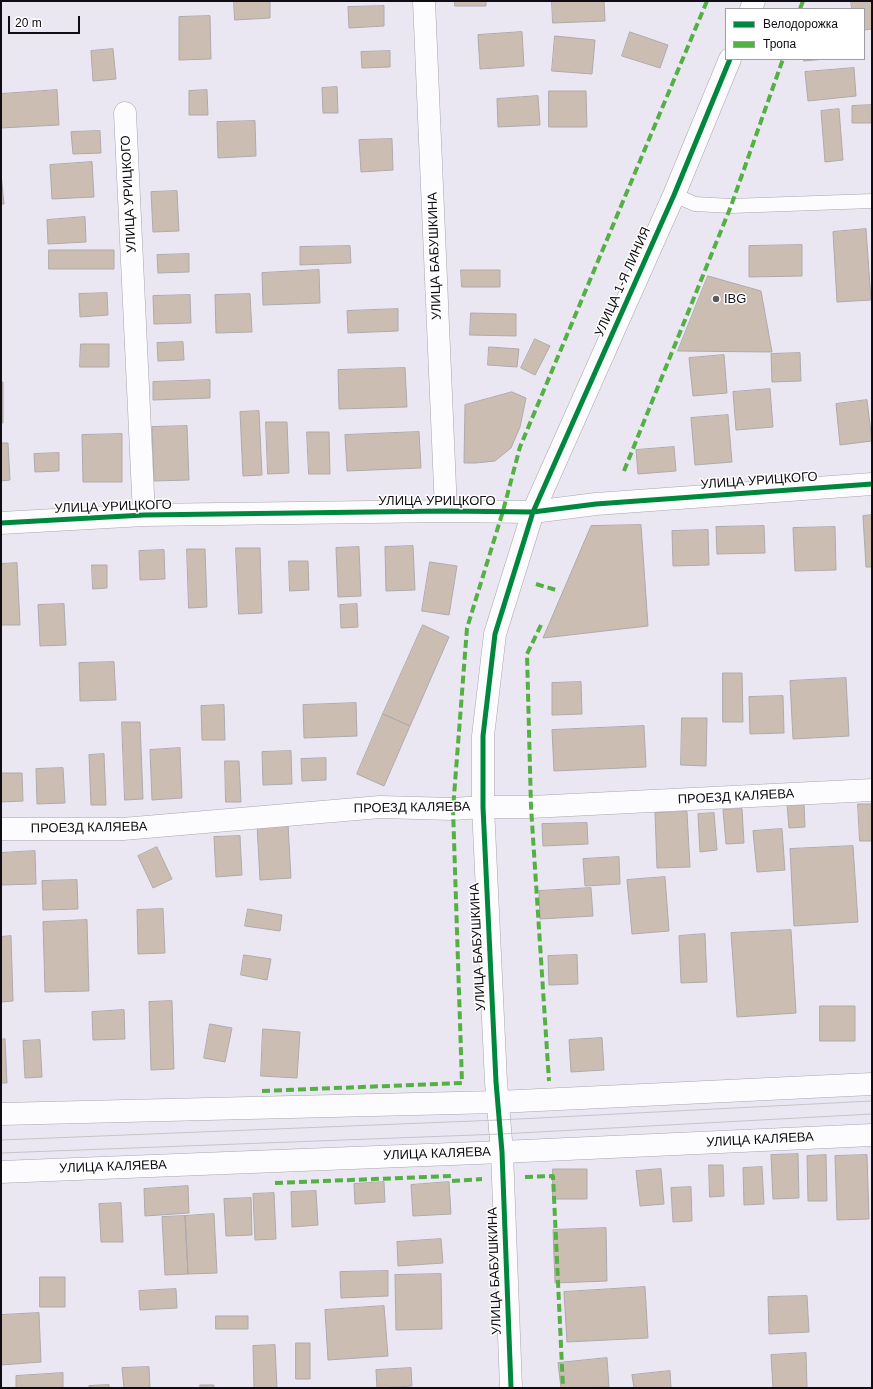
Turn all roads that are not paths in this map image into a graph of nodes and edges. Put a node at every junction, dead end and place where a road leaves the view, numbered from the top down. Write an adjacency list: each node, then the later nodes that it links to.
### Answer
1 (424, 1): 7 (street, УЛИЦА БАБУШКИНА)
2 (730, 60): 4 (street, УЛИЦА 1-Я ЛИНИЯ)
3 (125, 113): 9 (street, УЛИЦА УРИЦКОГО)
4 (674, 195): 5 (lane); 8 (street, УЛИЦА 1-Я ЛИНИЯ)
5 (872, 201)
6 (872, 484): 8 (street, УЛИЦА УРИЦКОГО)
7 (446, 511): 8 (street, УЛИЦА УРИЦКОГО); 9 (street, УЛИЦА УРИЦКОГО)
8 (533, 512): 12 (street, УЛИЦА БАБУШКИНА)
9 (144, 516): 10 (street, УЛИЦА УРИЦКОГО)
10 (1, 523)
11 (872, 790): 12 (street, ПРОЕЗД КАЛЯЕВА)
12 (483, 807): 13 (street, ПРОЕЗД КАЛЯЕВА); 15 (street, УЛИЦА БАБУШКИНА)
13 (1, 829)
14 (872, 1084): 15 (street)
15 (498, 1102): 16 (street); 18 (street, УЛИЦА БАБУШКИНА)
16 (1, 1114)
17 (872, 1135): 18 (street, УЛИЦА КАЛЯЕВА)
18 (502, 1152): 19 (street, УЛИЦА КАЛЯЕВА); 20 (street, УЛИЦА БАБУШКИНА)
19 (1, 1172)
20 (511, 1388)

